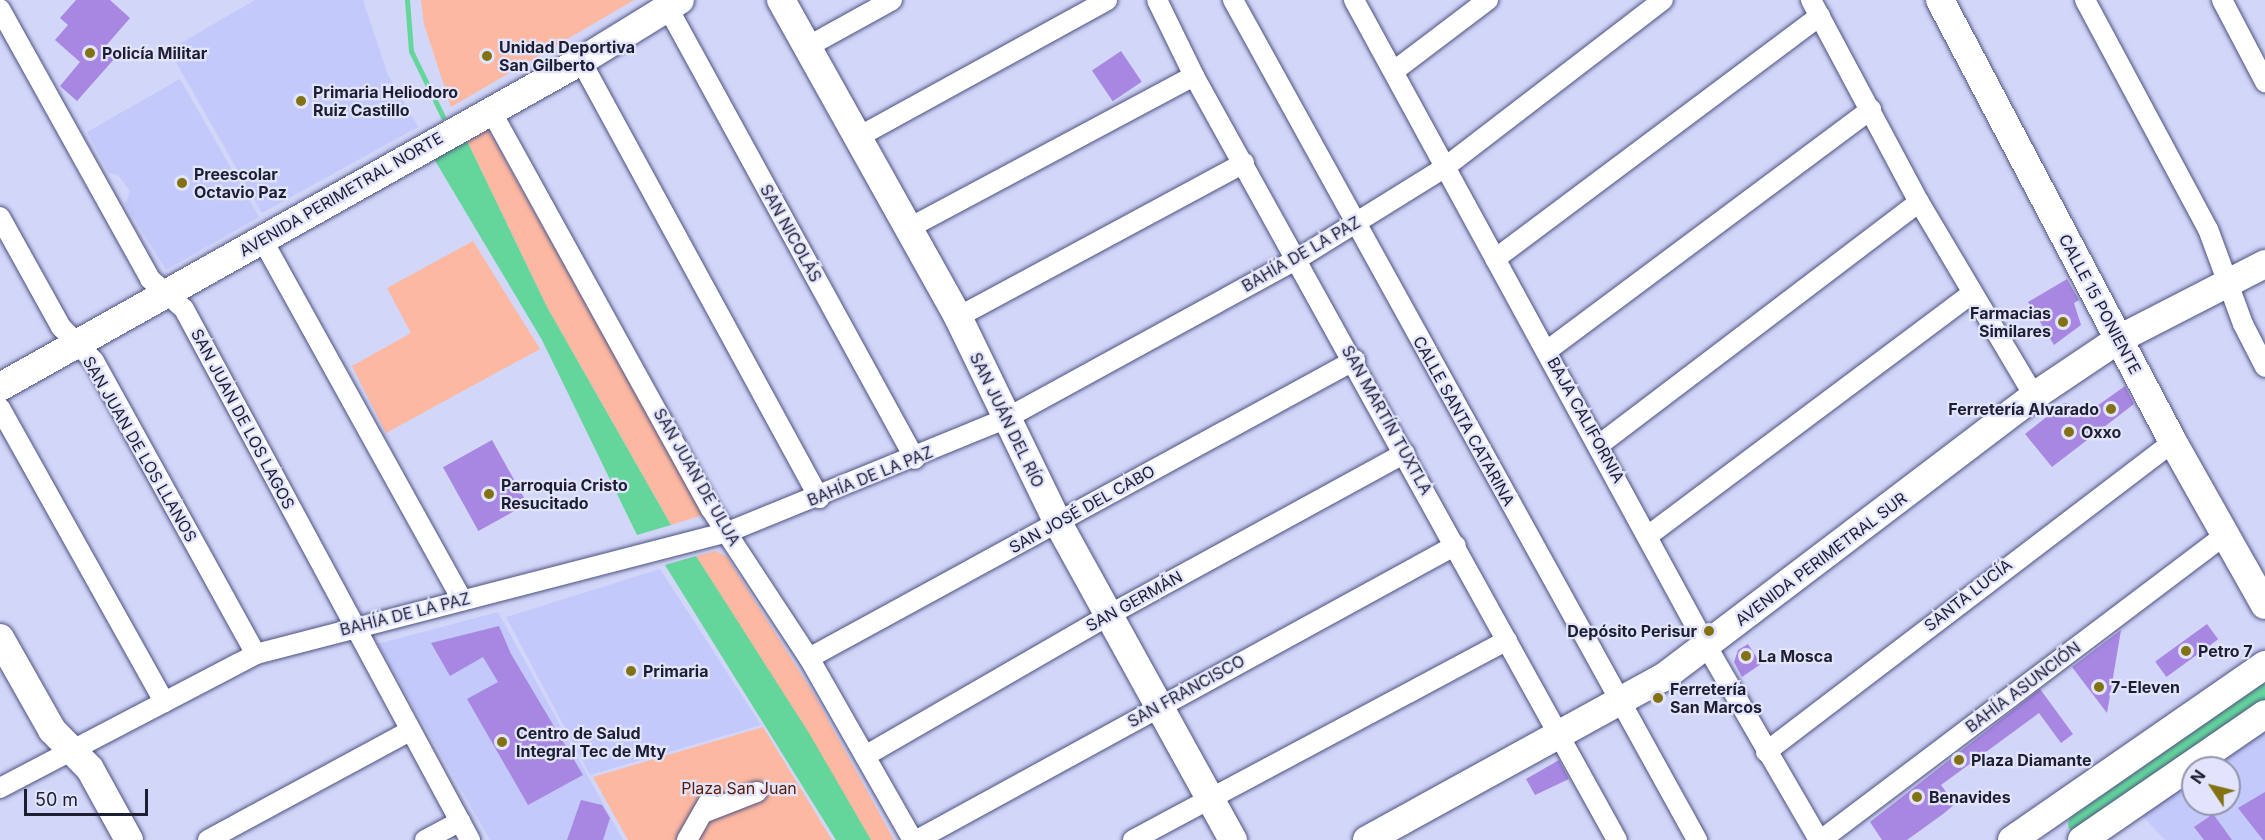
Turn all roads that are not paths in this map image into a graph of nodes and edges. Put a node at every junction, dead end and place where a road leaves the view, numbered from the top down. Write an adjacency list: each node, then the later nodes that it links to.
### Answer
1 (781, 0): 15 (street, SAN JUÁN DEL RÍO)
2 (892, 0): 15 (street)
3 (1107, 0): 22 (street)
4 (1157, 0): 18 (street, SAN MARTÍN TUXTLA)
5 (1233, 0): 27 (street, CALLE SANTA CATARINA)
6 (1354, 0): 17 (street, BAJA CALIFORNIA)
7 (1663, 0): 24 (street, BAHÍA DE LA PAZ)
8 (1940, 0): 37 (street, CALLE 15 PONIENTE)
9 (2085, 0): 33 (street)
10 (2222, 0): 19 (street)
11 (1478, 3): 17 (street)
12 (674, 4): 16 (street, AVENIDA PERIMETRAL NORTE); 49 (street, SAN NICOLÁS)
13 (1816, 8): 21 (street); 31 (street)
14 (0, 9): 34 (street, SAN JUAN DE LOS LAGOS)
15 (807, 47): 22 (street, SAN JUÁN DEL RÍO)
16 (581, 61): 20 (street, AVENIDA PERIMETRAL NORTE); 50 (street)
17 (1394, 71): 24 (street, BAJA CALIFORNIA)
18 (1194, 76): 23 (street, SAN MARTÍN TUXTLA); 28 (street)
19 (2265, 82)
20 (490, 109): 29 (street, AVENIDA PERIMETRAL NORTE); 52 (street, SAN JUAN DE ULUA)
21 (1871, 109): 25 (street); 39 (street)
22 (860, 136): 28 (street, SAN JUÁN DEL RÍO)
23 (1244, 163): 30 (street, SAN MARTÍN TUXTLA); 36 (street)
24 (1444, 168): 27 (street, BAHÍA DE LA PAZ); 31 (street, BAJA CALIFORNIA)
25 (1919, 202): 35 (street); 47 (street)
26 (0, 218): 38 (street, SAN JUAN DE LOS LLANOS)
27 (1355, 222): 30 (street, BAHÍA DE LA PAZ); 67 (street, CALLE SANTA CATARINA)
28 (909, 228): 36 (street, SAN JUÁN DEL RÍO)
29 (262, 239): 34 (street, AVENIDA PERIMETRAL NORTE); 56 (street)
30 (1299, 258): 40 (street, SAN MARTÍN TUXTLA); 45 (street, BAHÍA DE LA PAZ)
31 (1495, 259): 39 (street, BAJA CALIFORNIA)
32 (2265, 264): 33 (street, AVENIDA PERIMETRAL SUR)
33 (2228, 285): 37 (street, AVENIDA PERIMETRAL SUR); 41 (street)
34 (165, 294): 38 (street, AVENIDA PERIMETRAL NORTE); 59 (street, SAN JUAN DE LOS LAGOS)
35 (1971, 294): 43 (street); 53 (street)
36 (958, 317): 45 (street, SAN JUÁN DEL RÍO)
37 (2119, 339): 43 (street, AVENIDA PERIMETRAL SUR); 46 (street, CALLE 15 PONIENTE)
38 (78, 343): 42 (street, AVENIDA PERIMETRAL NORTE); 63 (street, SAN JUAN DE LOS LLANOS)
39 (1548, 350): 47 (street, BAJA CALIFORNIA)
40 (1355, 360): 48 (street, SAN MARTÍN TUXTLA); 51 (street, SAN JOSÉ DEL CABO)
41 (2265, 367)
42 (0, 387)
43 (2034, 396): 62 (street, AVENIDA PERIMETRAL SUR)
44 (0, 408): 66 (street)
45 (1005, 419): 49 (street, BAHÍA DE LA PAZ); 51 (street, SAN JUÁN DEL RÍO)
46 (2173, 442): 54 (street, CALLE 15 PONIENTE); 73 (street, SANTA LUCÍA)
47 (1599, 445): 53 (street, BAJA CALIFORNIA)
48 (1405, 453): 55 (street, SAN MARTÍN TUXTLA); 58 (street, SAN GERMÁN)
49 (915, 459): 50 (street, BAHÍA DE LA PAZ)
50 (819, 498): 52 (street, BAHÍA DE LA PAZ)
51 (1058, 523): 58 (street, SAN JUÁN DEL RÍO); 64 (street, SAN JOSÉ DEL CABO)
52 (728, 532): 56 (street, BAHÍA DE LA PAZ); 64 (street, SAN JUAN DE ULUA)
53 (1649, 535): 62 (street, BAJA CALIFORNIA)
54 (2225, 535): 57 (street, CALLE 15 PONIENTE); 90 (street, BAHÍA ASUNCIÓN)
55 (1456, 545): 61 (street, SAN MARTÍN TUXTLA); 68 (street, SAN FRANCISCO)
56 (462, 600): 59 (street, BAHÍA DE LA PAZ)
57 (2265, 605)
58 (1109, 615): 68 (street, SAN JUÁN DEL RÍO); 74 (street, SAN GERMÁN)
59 (354, 627): 63 (street, BAHÍA DE LA PAZ); 70 (street, SAN JUAN DE LOS LAGOS)
60 (0, 638): 72 (street)
61 (1507, 640): 71 (street, SAN MARTÍN TUXTLA); 77 (street)
62 (1706, 645): 67 (street, AVENIDA PERIMETRAL SUR); 73 (street, BAJA CALIFORNIA)
63 (256, 654): 66 (street, BAHÍA DE LA PAZ)
64 (809, 658): 74 (street, SAN JUAN DE ULUA)
65 (2265, 665): 91 (street)
66 (164, 702): 72 (street, BAHÍA DE LA PAZ)
67 (1619, 702): 71 (street, AVENIDA PERIMETRAL SUR); 89 (street, CALLE SANTA CATARINA)
68 (1160, 705): 77 (street, SAN JUÁN DEL RÍO); 85 (street, SAN FRANCISCO)
69 (2265, 714): 92 (street)
70 (410, 730): 78 (street, SAN JUAN DE LOS LAGOS); 81 (street)
71 (1561, 735): 79 (street, SAN MARTÍN TUXTLA); 88 (street, AVENIDA PERIMETRAL SUR)
72 (72, 751): 75 (street, BAHÍA DE LA PAZ); 80 (street)
73 (1767, 752): 90 (street, BAJA CALIFORNIA)
74 (865, 756): 85 (street, SAN JUAN DE ULUA)
75 (0, 788)
76 (757, 792): 84 (street)
77 (1208, 798): 86 (street); 87 (street, SAN JUÁN DEL RÍO)
78 (460, 821): 82 (street); 83 (street, SAN JUAN DE LOS LAGOS)
79 (1608, 837)
80 (129, 840)
81 (208, 840)
82 (425, 840)
83 (470, 840)
84 (687, 840)
85 (915, 840)
86 (1133, 840)
87 (1233, 840)
88 (1367, 840)
89 (1697, 840)
90 (1820, 840)
91 (2012, 840)
92 (2082, 840)

